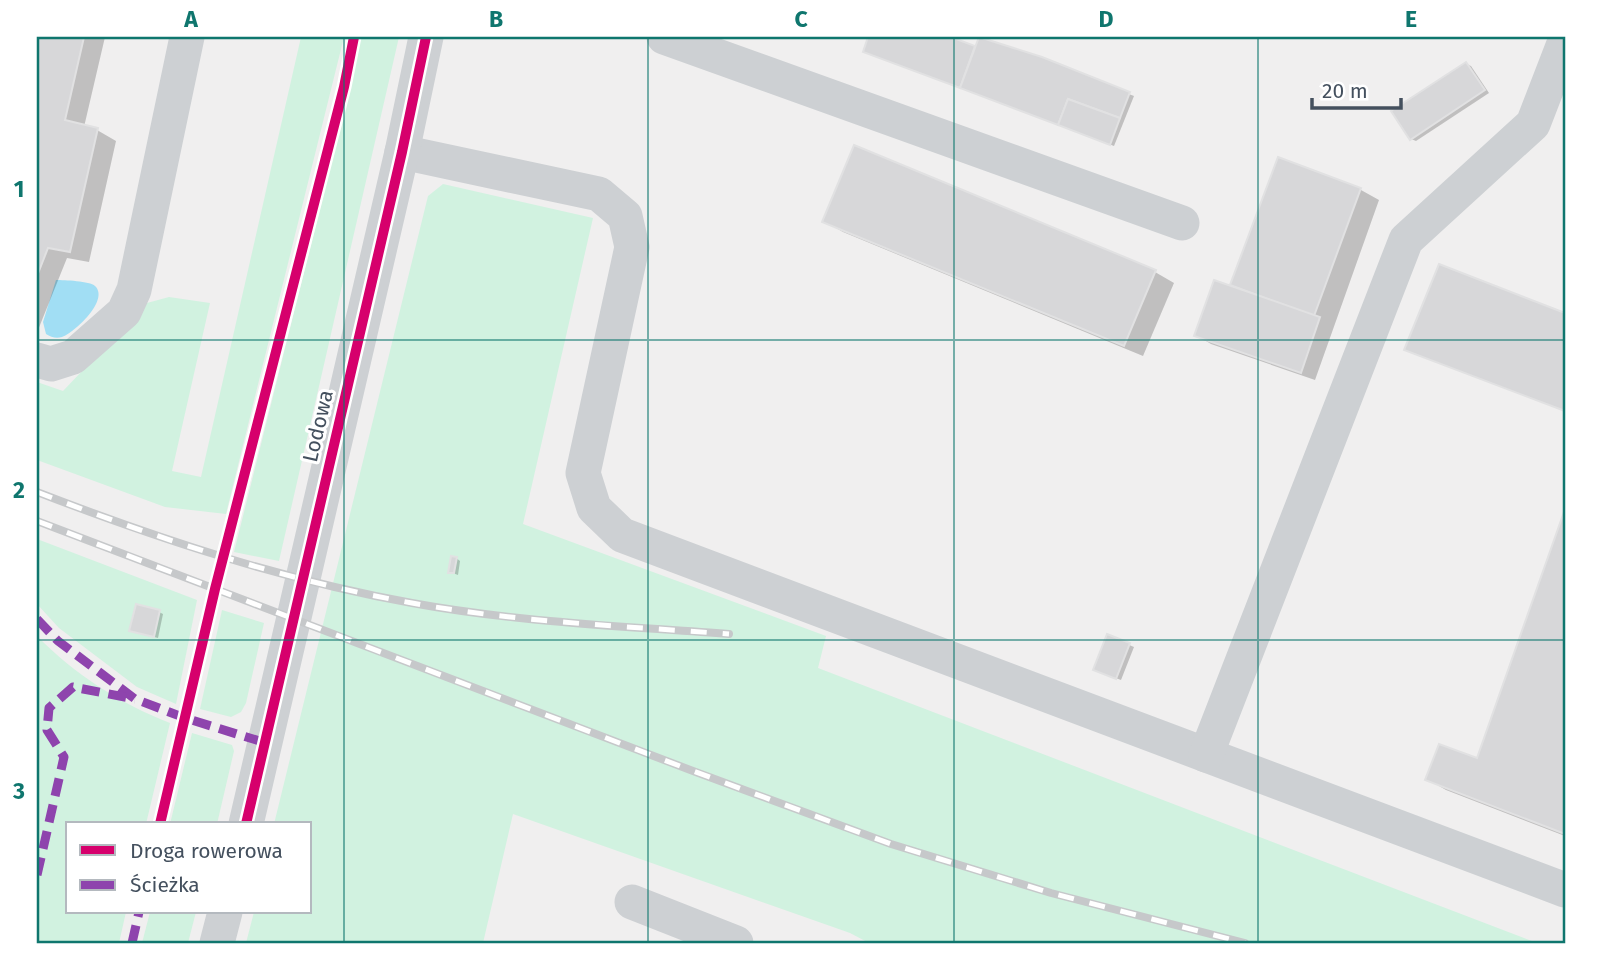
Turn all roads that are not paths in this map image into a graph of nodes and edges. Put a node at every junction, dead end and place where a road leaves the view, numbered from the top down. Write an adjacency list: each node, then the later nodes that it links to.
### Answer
1 (187, 37): 7 (street)
2 (426, 37): 5 (street, Lodowa)
3 (664, 37): 6 (street)
4 (1565, 41): 8 (street)
5 (402, 152): 8 (street); 9 (street, Lodowa)
6 (1182, 223)
7 (37, 360)
8 (1206, 755): 10 (street)
9 (246, 822)
10 (1565, 890)
11 (632, 901): 14 (street)
12 (224, 914): 13 (street)
13 (217, 943)
14 (736, 943)

